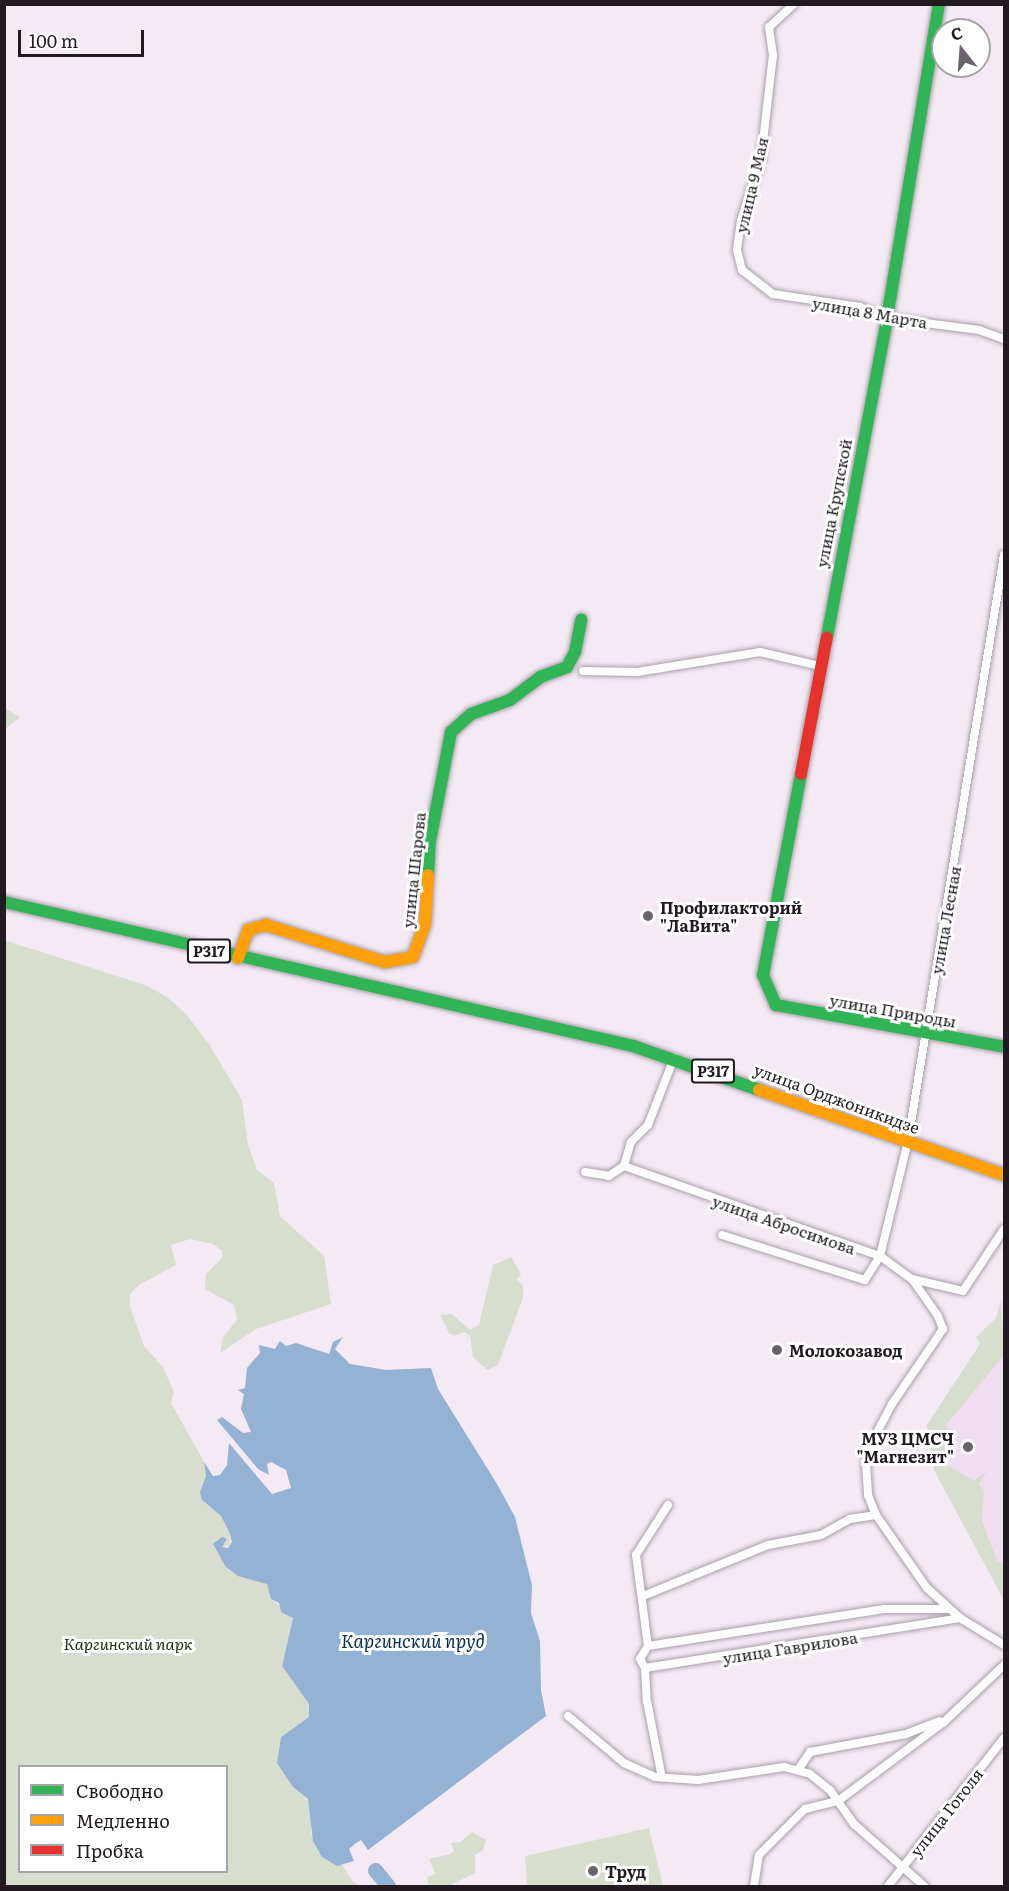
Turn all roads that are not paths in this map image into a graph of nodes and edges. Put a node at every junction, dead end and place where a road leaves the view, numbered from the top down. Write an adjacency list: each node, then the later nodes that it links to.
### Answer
1 (794, 4): 3 (street, улица 9 Мая)
2 (939, 4): 4 (street, улица Крупской)
3 (742, 270): 4 (street, улица 8 Марта)
4 (886, 318): 5 (street, улица 8 Марта); 8 (street, улица Крупской)
5 (1005, 339)
6 (1005, 555): 13 (street, улица Лесная)
7 (581, 620): 11 (street, улица Шарова)
8 (820, 666): 9 (street); 12 (street, улица Крупской)
9 (583, 671)
10 (4, 902): 11 (street, Р317)
11 (238, 958): 15 (street, улица Орджоникидзе / Р317)
12 (776, 1005): 13 (street, улица Природы)
13 (926, 1033): 14 (street, улица Природы); 16 (street, улица Лесная)
14 (1005, 1047)
15 (674, 1058): 16 (street, улица Орджоникидзе / Р317); 17 (street)
16 (908, 1141): 19 (street, улица Орджоникидзе / Р317); 22 (street, улица Лесная)
17 (624, 1166): 18 (street); 22 (street, улица Абросимова)
18 (585, 1172)
19 (1005, 1175)
20 (1005, 1229): 23 (street, улица Абросимова)
21 (722, 1234): 22 (street, улица Лесная)
22 (880, 1256): 23 (street, улица Абросимова)
23 (912, 1279): 25 (street)
24 (668, 1504): 26 (street)
25 (876, 1515): 26 (street); 27 (street)
26 (643, 1596): 30 (street)
27 (948, 1609): 28 (street); 30 (street, улица Гаврилова)
28 (960, 1618): 29 (street); 32 (street, улица Гаврилова)
29 (1005, 1645)
30 (648, 1646): 32 (street)
31 (1005, 1665): 34 (street)
32 (645, 1668): 37 (street)
33 (568, 1716): 37 (street)
34 (950, 1718): 36 (street); 38 (street)
35 (1005, 1738): 39 (street, улица Гоголя)
36 (798, 1770): 37 (street); 38 (street)
37 (662, 1778)
38 (838, 1800): 39 (street); 40 (street)
39 (903, 1867): 41 (street, улица Гоголя); 42 (street)
40 (754, 1887)
41 (888, 1887)
42 (924, 1887)

